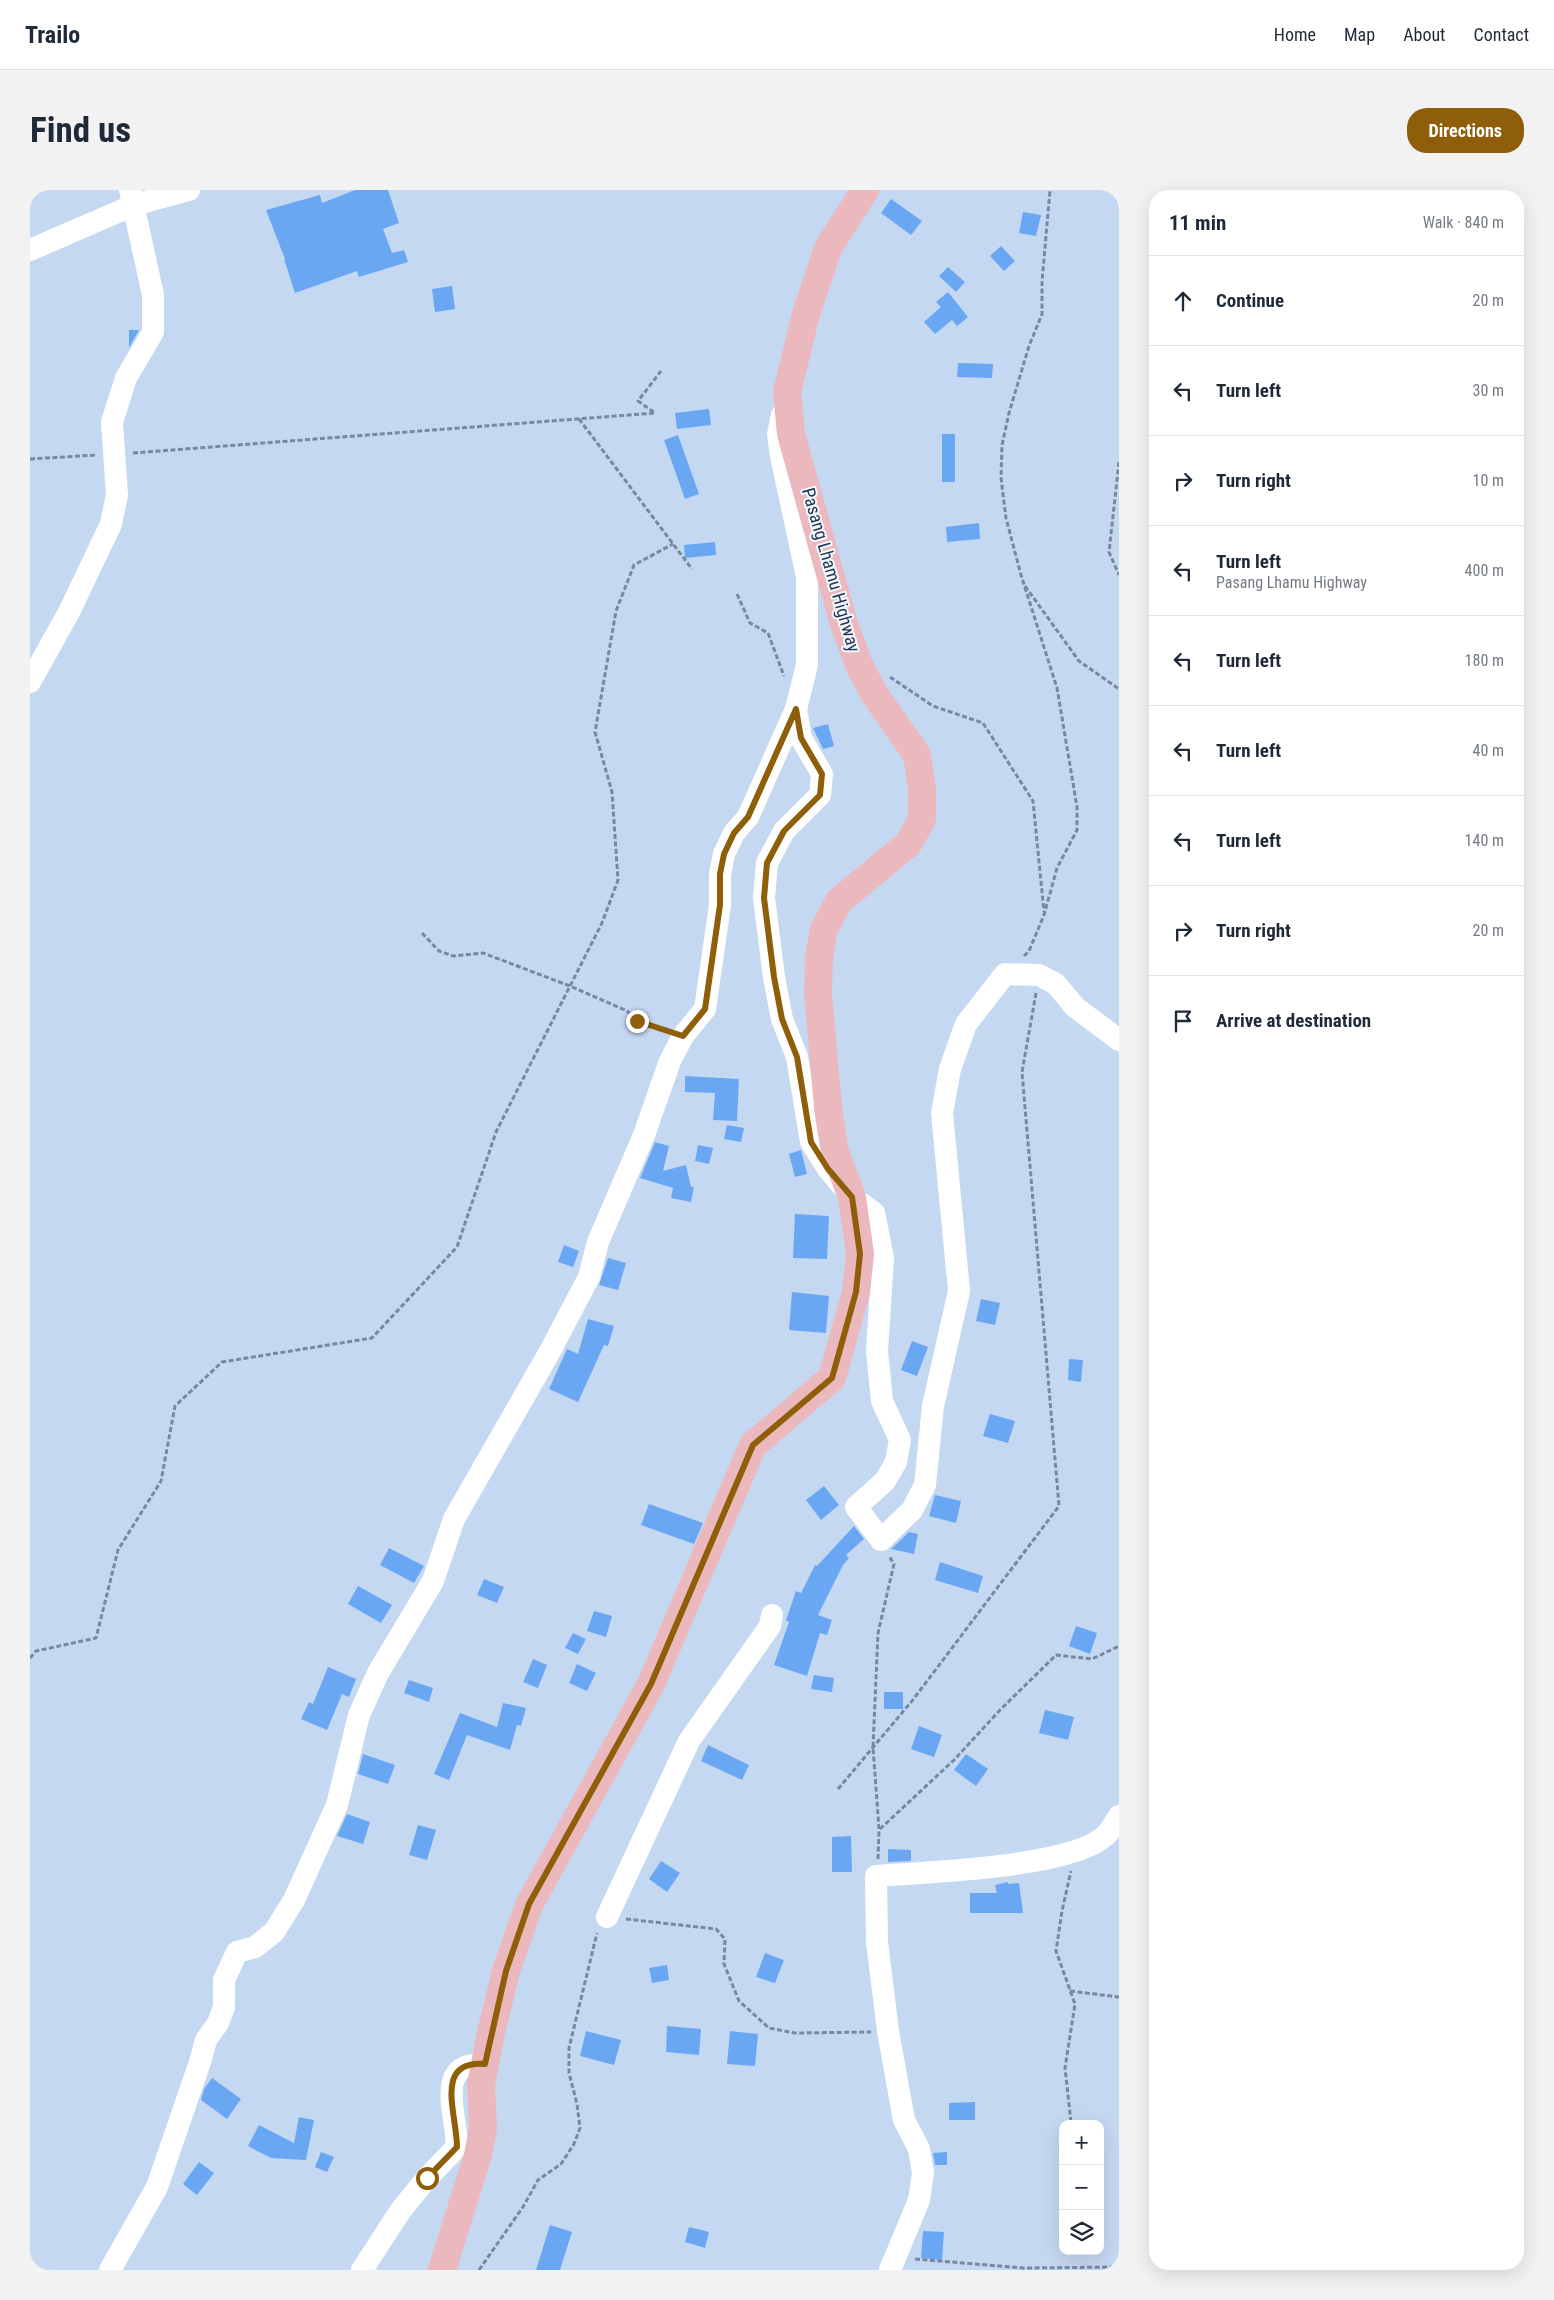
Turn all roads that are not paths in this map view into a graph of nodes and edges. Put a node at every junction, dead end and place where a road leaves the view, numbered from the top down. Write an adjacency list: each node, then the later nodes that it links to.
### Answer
1 (189, 190): 3 (street)
2 (865, 190): 5 (main road, Pasang Lhamu Highway)
3 (132, 197): 4 (street); 6 (street)
4 (30, 250)
5 (787, 392): 7 (street); 9 (main road, Pasang Lhamu Highway)
6 (30, 682)
7 (796, 709): 9 (street); 15 (street)
8 (1119, 1040): 9 (street)
9 (852, 1197): 13 (main road, Pasang Lhamu Highway)
10 (772, 1615): 12 (street)
11 (1119, 1816): 14 (street)
12 (608, 1917)
13 (485, 2064): 16 (street); 17 (main road, Pasang Lhamu Highway)
14 (893, 2264)
15 (110, 2270)
16 (362, 2270)
17 (442, 2270)

